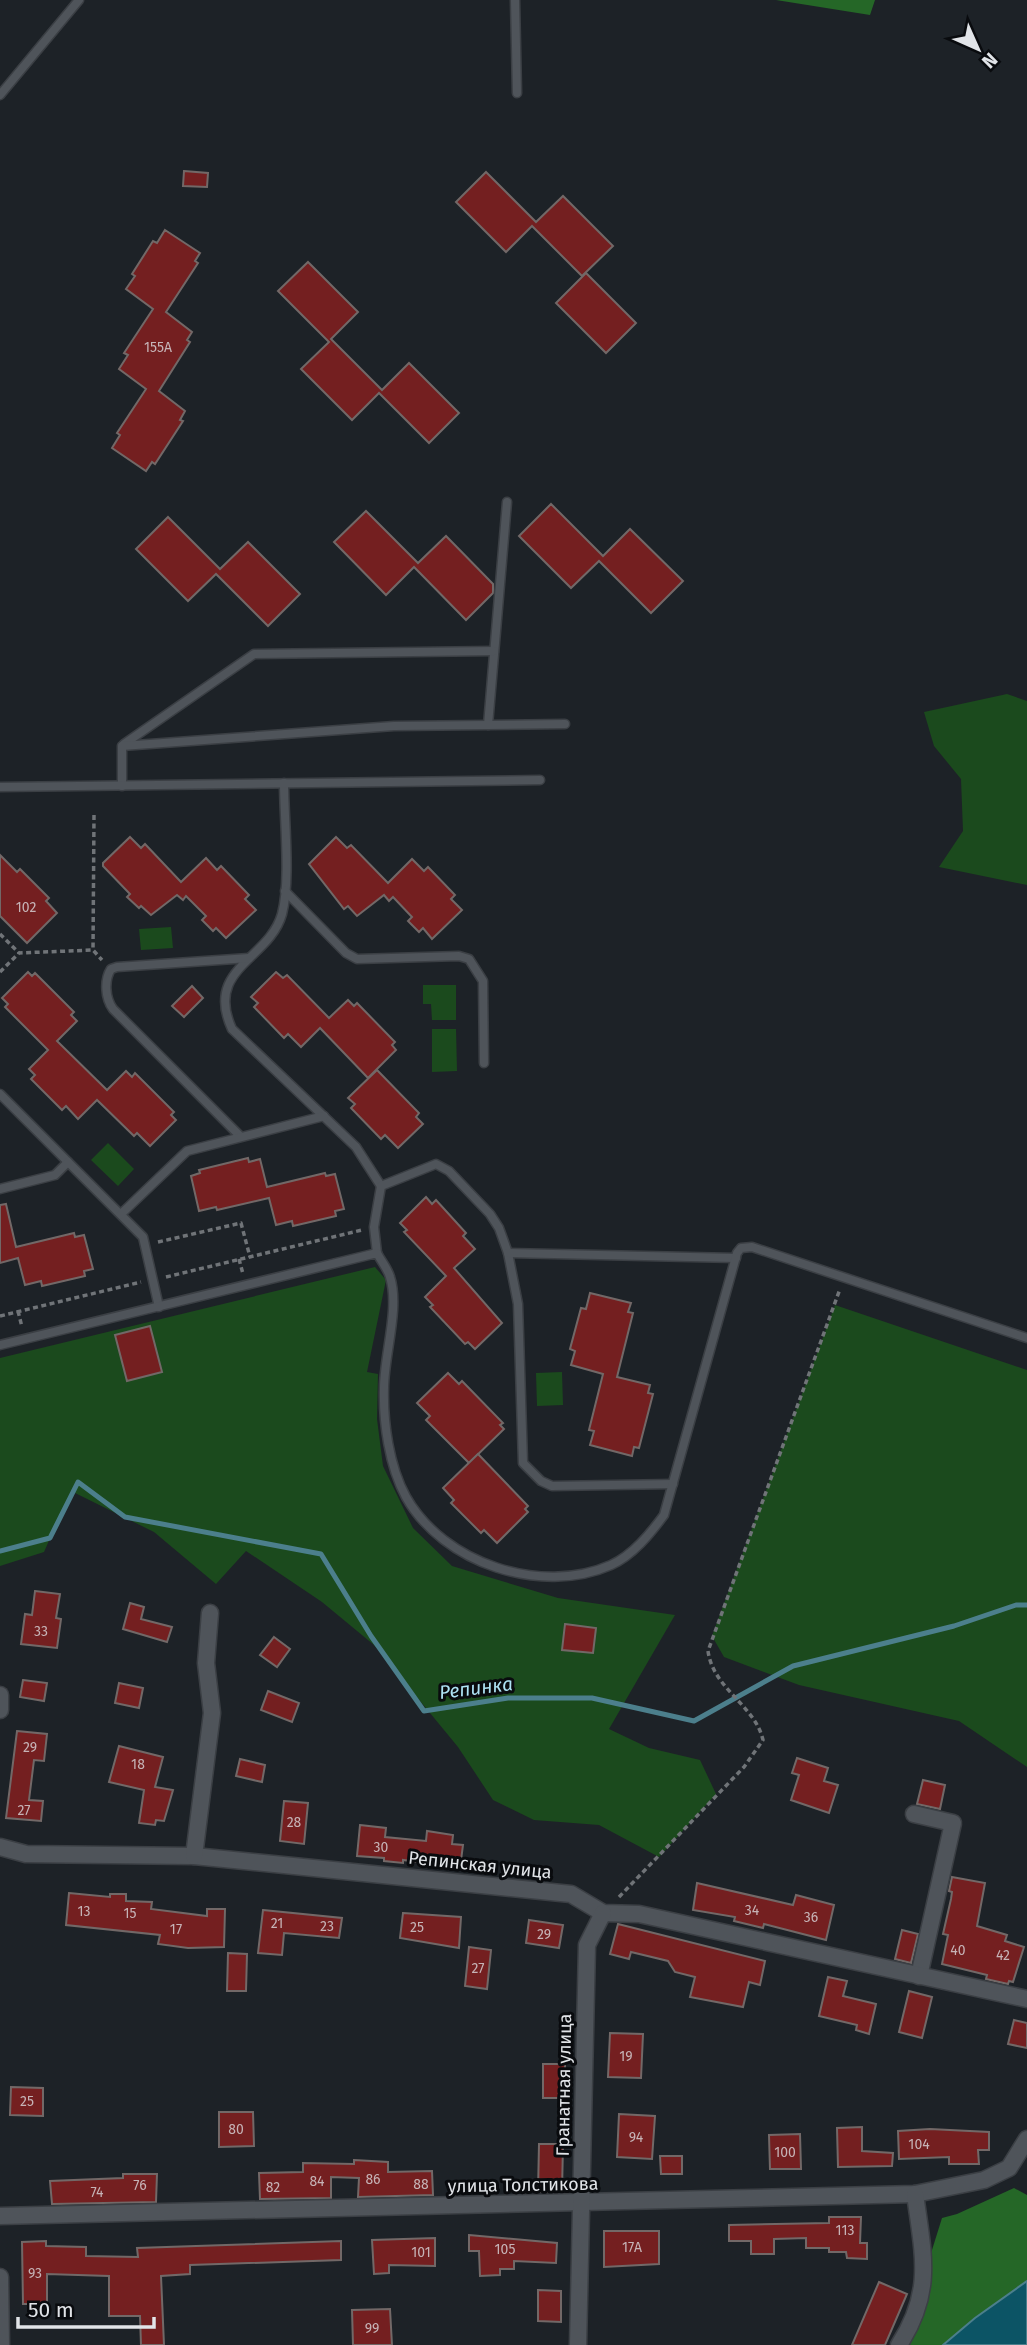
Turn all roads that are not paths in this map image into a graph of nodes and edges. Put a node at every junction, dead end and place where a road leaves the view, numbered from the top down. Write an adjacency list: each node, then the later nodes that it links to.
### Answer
1 (79, 0): 4 (lane)
2 (515, 0): 3 (lane)
3 (517, 93)
4 (0, 95)
5 (507, 502): 6 (lane)
6 (495, 650): 8 (lane); 9 (lane)
7 (565, 724): 8 (lane)
8 (488, 725): 9 (lane)
9 (122, 746): 12 (lane)
10 (540, 780): 11 (lane)
11 (284, 783): 12 (lane); 14 (lane)
12 (122, 786): 13 (lane)
13 (0, 787)
14 (285, 891): 15 (lane); 16 (lane)
15 (249, 958): 18 (lane); 19 (lane)
16 (484, 1063)
17 (0, 1094): 20 (lane)
18 (324, 1116): 19 (lane); 21 (lane)
19 (240, 1136): 23 (lane)
20 (68, 1162): 22 (lane); 23 (lane)
21 (381, 1186): 24 (lane); 25 (lane)
22 (0, 1189)
23 (121, 1214): 27 (lane)
24 (377, 1253): 27 (lane); 30 (lane)
25 (508, 1253): 26 (lane); 30 (lane)
26 (736, 1258): 28 (lane); 30 (lane)
27 (159, 1307): 29 (lane)
28 (1027, 1338)
29 (0, 1345)
30 (673, 1484)
31 (210, 1613): 36 (street)
32 (0, 1696): 33 (street)
33 (0, 1710)
34 (914, 1814): 38 (street)
35 (0, 1847): 36 (street, Репинская улица)
36 (194, 1856): 37 (street, Репинская улица)
37 (603, 1913): 38 (street); 42 (street, Гранатная улица)
38 (919, 1976): 39 (street)
39 (1027, 1999)
40 (1027, 2139): 41 (street, улица Толстикова)
41 (915, 2194): 42 (street, улица Толстикова); 47 (street)
42 (580, 2204): 43 (street, улица Толстикова); 46 (street, Гранатная улица)
43 (0, 2216)
44 (0, 2277): 45 (street)
45 (1, 2345)
46 (578, 2345)
47 (899, 2345)

